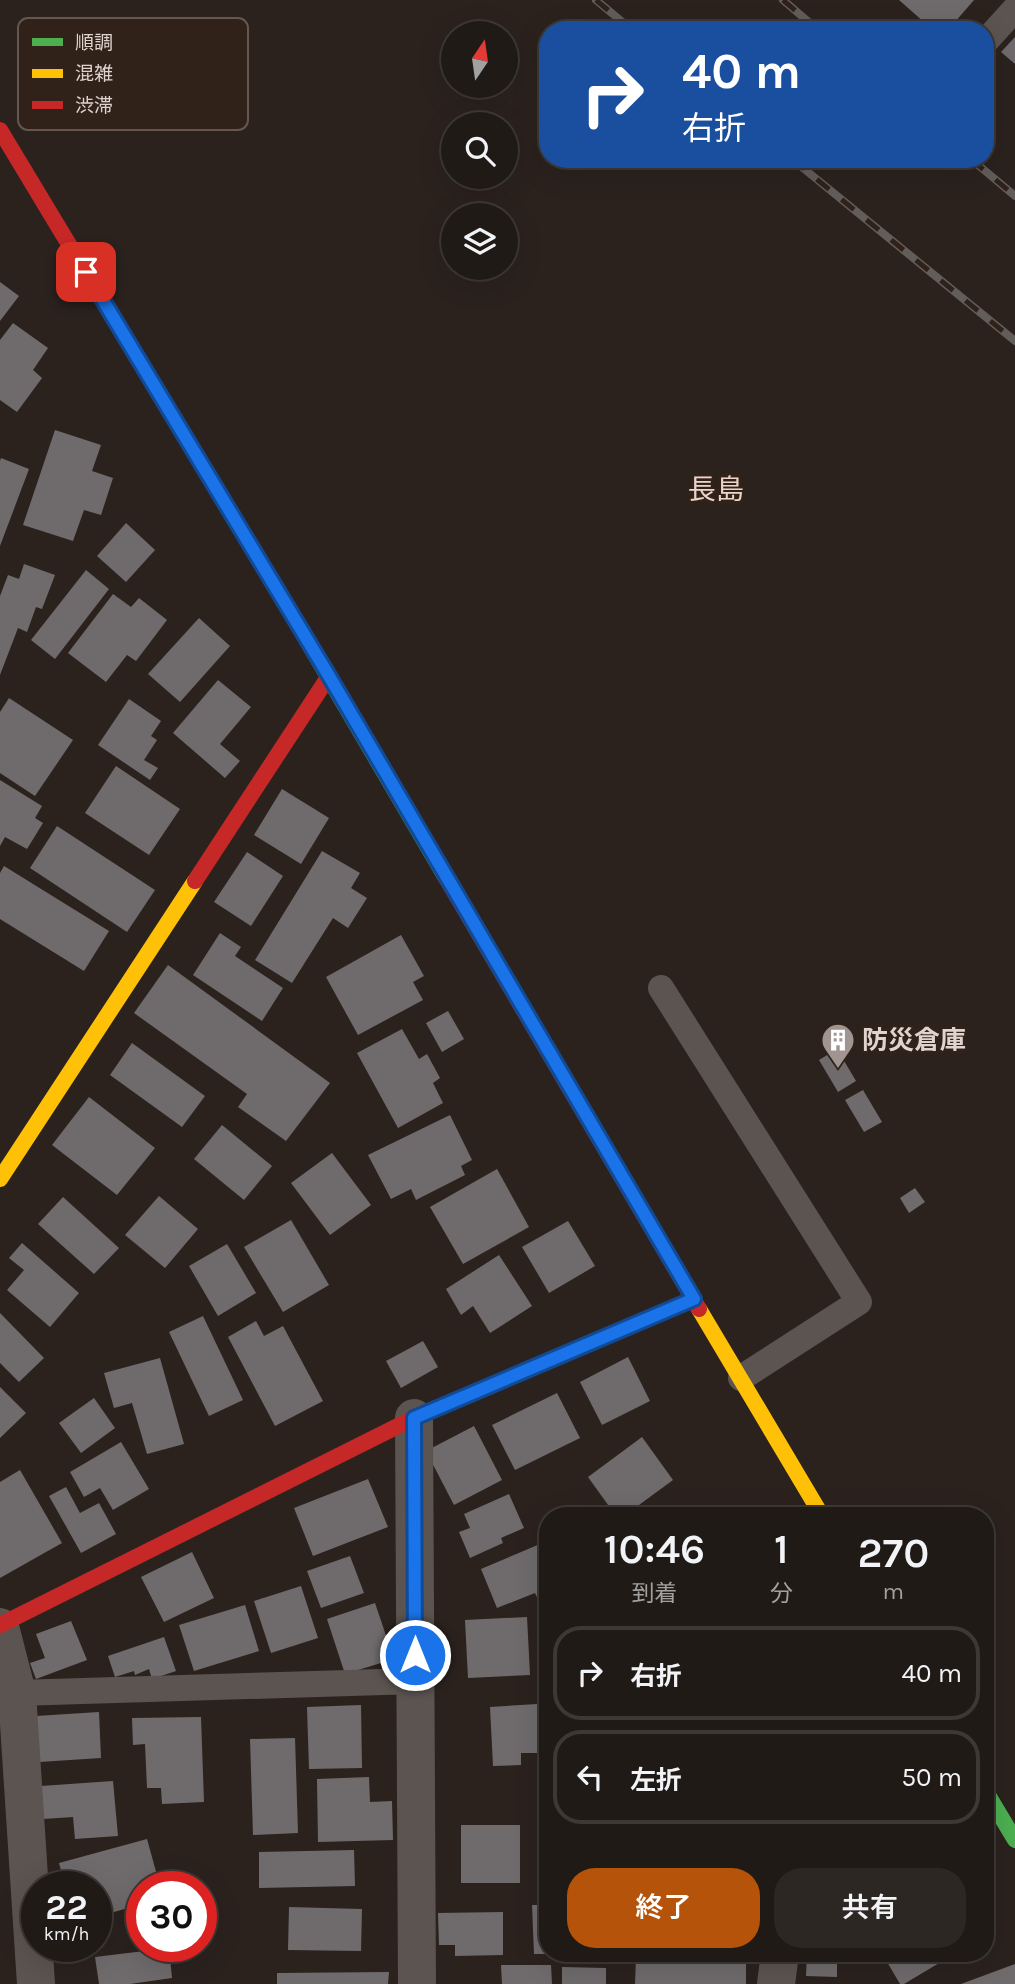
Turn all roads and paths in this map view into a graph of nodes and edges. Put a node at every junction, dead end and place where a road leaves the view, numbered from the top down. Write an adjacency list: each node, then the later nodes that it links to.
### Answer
1 (1015, 9): 2 (lane)
2 (994, 32)
3 (0, 130): 4 (street)
4 (329, 676): 6 (street); 7 (street)
5 (661, 988): 8 (lane)
6 (0, 1179)
7 (694, 1299): 8 (street); 9 (street)
8 (741, 1377): 10 (street)
9 (414, 1418): 11 (street); 12 (street)
10 (817, 1507)
11 (0, 1626): 13 (street)
12 (416, 1681): 13 (lane); 18 (street)
13 (17, 1693): 17 (street)
14 (994, 1805): 15 (street)
15 (1015, 1840)
16 (779, 1962): 19 (street)
17 (36, 1984)
18 (417, 1984)
19 (776, 1984)

